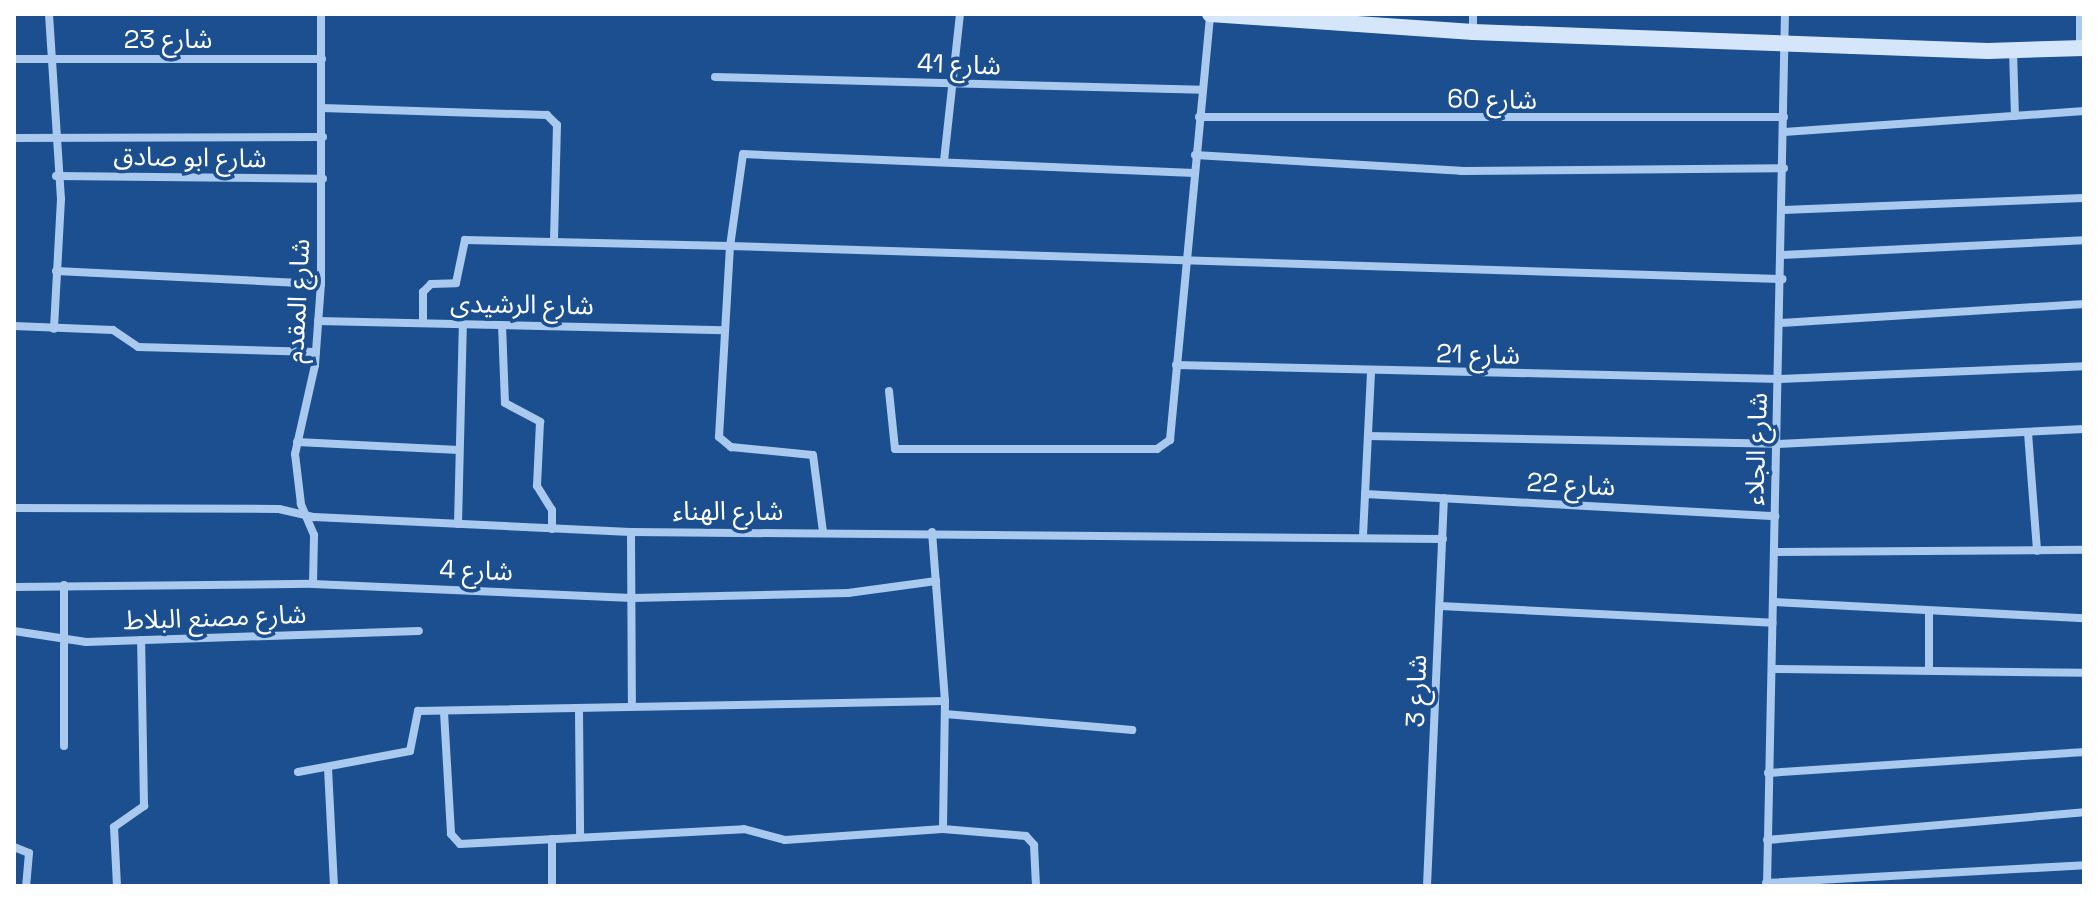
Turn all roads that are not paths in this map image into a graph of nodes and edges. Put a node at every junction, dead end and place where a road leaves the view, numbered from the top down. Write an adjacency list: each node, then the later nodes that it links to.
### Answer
1 (49, 14): 14 (street)
2 (321, 14): 13 (street, شارع المقدم)
3 (960, 14): 16 (street)
4 (1210, 14): 8 (street); 17 (street)
5 (1473, 14): 8 (street)
6 (1785, 14): 9 (street, شارع الجلاء)
7 (2080, 14): 10 (street)
8 (1473, 32): 9 (street)
9 (1784, 42): 11 (street); 22 (street, شارع الجلاء)
10 (2082, 48): 11 (street)
11 (2013, 50): 20 (street)
12 (14, 59): 14 (street, شارع 23)
13 (322, 59): 14 (street, شارع 23); 18 (street, شارع المقدم)
14 (51, 60): 26 (street)
15 (715, 77): 16 (street, شارع 41)
16 (953, 85): 17 (street, شارع 41); 28 (street)
17 (1202, 90): 21 (street)
18 (322, 108): 24 (street, شارع المقدم); 36 (street)
19 (2084, 111): 20 (street)
20 (2015, 116): 23 (street)
21 (1199, 117): 22 (street, شارع 60); 27 (street)
22 (1784, 117): 23 (street, شارع الجلاء)
23 (1784, 132): 29 (street, شارع الجلاء)
24 (323, 137): 26 (street); 32 (street, شارع المقدم)
25 (14, 138): 26 (street)
26 (52, 138): 31 (street)
27 (1195, 155): 29 (street); 30 (street)
28 (944, 161): 30 (street); 37 (street)
29 (1784, 168): 34 (street, شارع الجلاء)
30 (1194, 173): 39 (street)
31 (56, 176): 32 (street, شارع ابو صادق); 40 (street)
32 (323, 179): 42 (street, شارع المقدم)
33 (2084, 198): 34 (street)
34 (1783, 210): 38 (street, شارع الجلاء)
35 (2084, 240): 38 (street)
36 (554, 242): 37 (street); 45 (street)
37 (730, 246): 39 (street); 51 (street)
38 (1782, 255): 41 (street, شارع الجلاء)
39 (1183, 258): 41 (street); 53 (street)
40 (56, 271): 42 (street); 50 (street)
41 (1782, 279): 46 (street, شارع الجلاء)
42 (321, 284): 44 (street, شارع المقدم)
43 (2084, 304): 46 (street)
44 (318, 321): 45 (street, شارع الرشيدى); 52 (street, شارع المقدم)
45 (423, 323): 47 (street, شارع الرشيدى)
46 (1781, 323): 56 (street, شارع الجلاء)
47 (463, 324): 48 (street, شارع الرشيدى); 63 (street)
48 (502, 325): 51 (street, شارع الرشيدى); 70 (street)
49 (14, 326): 50 (street)
50 (54, 329): 52 (street)
51 (724, 330): 72 (street)
52 (316, 352): 61 (street, شارع المقدم)
53 (1176, 365): 55 (street, شارع 21); 57 (street)
54 (2084, 366): 56 (street, شارع 21)
55 (1371, 374): 56 (street, شارع 21); 60 (street)
56 (1780, 379): 62 (street, شارع الجلاء)
57 (889, 391)
58 (2084, 429): 59 (street)
59 (2028, 433): 62 (street); 77 (street)
60 (1368, 436): 62 (street); 64 (street)
61 (297, 442): 63 (street); 67 (street, شارع المقدم)
62 (1777, 444): 68 (street, شارع الجلاء)
63 (459, 450): 69 (street)
64 (1365, 494): 65 (street, شارع 22); 74 (street)
65 (1444, 498): 68 (street, شارع 22); 75 (street, شارع 3)
66 (14, 508): 67 (street, شارع الهناء)
67 (306, 516): 69 (street, شارع الهناء); 80 (street, شارع المقدم)
68 (1775, 516): 78 (street, شارع الجلاء)
69 (458, 524): 70 (street, شارع الهناء)
70 (552, 529): 71 (street, شارع الهناء)
71 (631, 532): 72 (street, شارع الهناء); 83 (street)
72 (823, 532): 73 (street, شارع الهناء)
73 (932, 532): 74 (street, شارع الهناء); 79 (street)
74 (1363, 536): 75 (street, شارع الهناء)
75 (1443, 539): 85 (street, شارع 3)
76 (2084, 550): 77 (street)
77 (2037, 551): 78 (street)
78 (1775, 552): 84 (street, شارع الجلاء)
79 (936, 581): 83 (street, شارع 4); 96 (street)
80 (313, 584): 81 (street, شارع 4); 83 (street, شارع 4)
81 (64, 585): 82 (street, شارع 4); 91 (street)
82 (14, 587)
83 (632, 598): 97 (street)
84 (1774, 602): 86 (street); 88 (street, شارع الجلاء)
85 (1440, 606): 88 (street); 120 (street, شارع 3)
86 (1929, 612): 87 (street); 94 (street)
87 (2084, 618)
88 (1773, 623): 93 (street, شارع الجلاء)
89 (14, 631): 91 (street, شارع مصنع البلاط)
90 (419, 631): 92 (street, شارع مصنع البلاط)
91 (64, 635): 92 (street, شارع مصنع البلاط); 102 (street)
92 (141, 640): 116 (street)
93 (1773, 669): 94 (street); 106 (street, شارع الجلاء)
94 (1929, 670): 95 (street)
95 (2084, 673)
96 (945, 701): 97 (street); 100 (street)
97 (632, 702): 98 (street)
98 (579, 709): 99 (street); 109 (street)
99 (444, 712): 104 (street); 110 (street)
100 (945, 714): 101 (street); 108 (street)
101 (1132, 730)
102 (64, 746)
103 (2084, 752): 106 (street)
104 (328, 768): 105 (street); 117 (street)
105 (298, 772)
106 (1768, 773): 111 (street, شارع الجلاء)
107 (2084, 812): 111 (street)
108 (943, 829): 109 (street); 119 (street)
109 (580, 836): 110 (street)
110 (552, 839): 118 (street)
111 (1767, 840): 114 (street, شارع الجلاء)
112 (14, 847): 115 (street)
113 (2084, 865): 114 (street)
114 (1767, 884)
115 (26, 886)
116 (117, 886)
117 (334, 886)
118 (552, 886)
119 (1036, 886)
120 (1427, 886)

